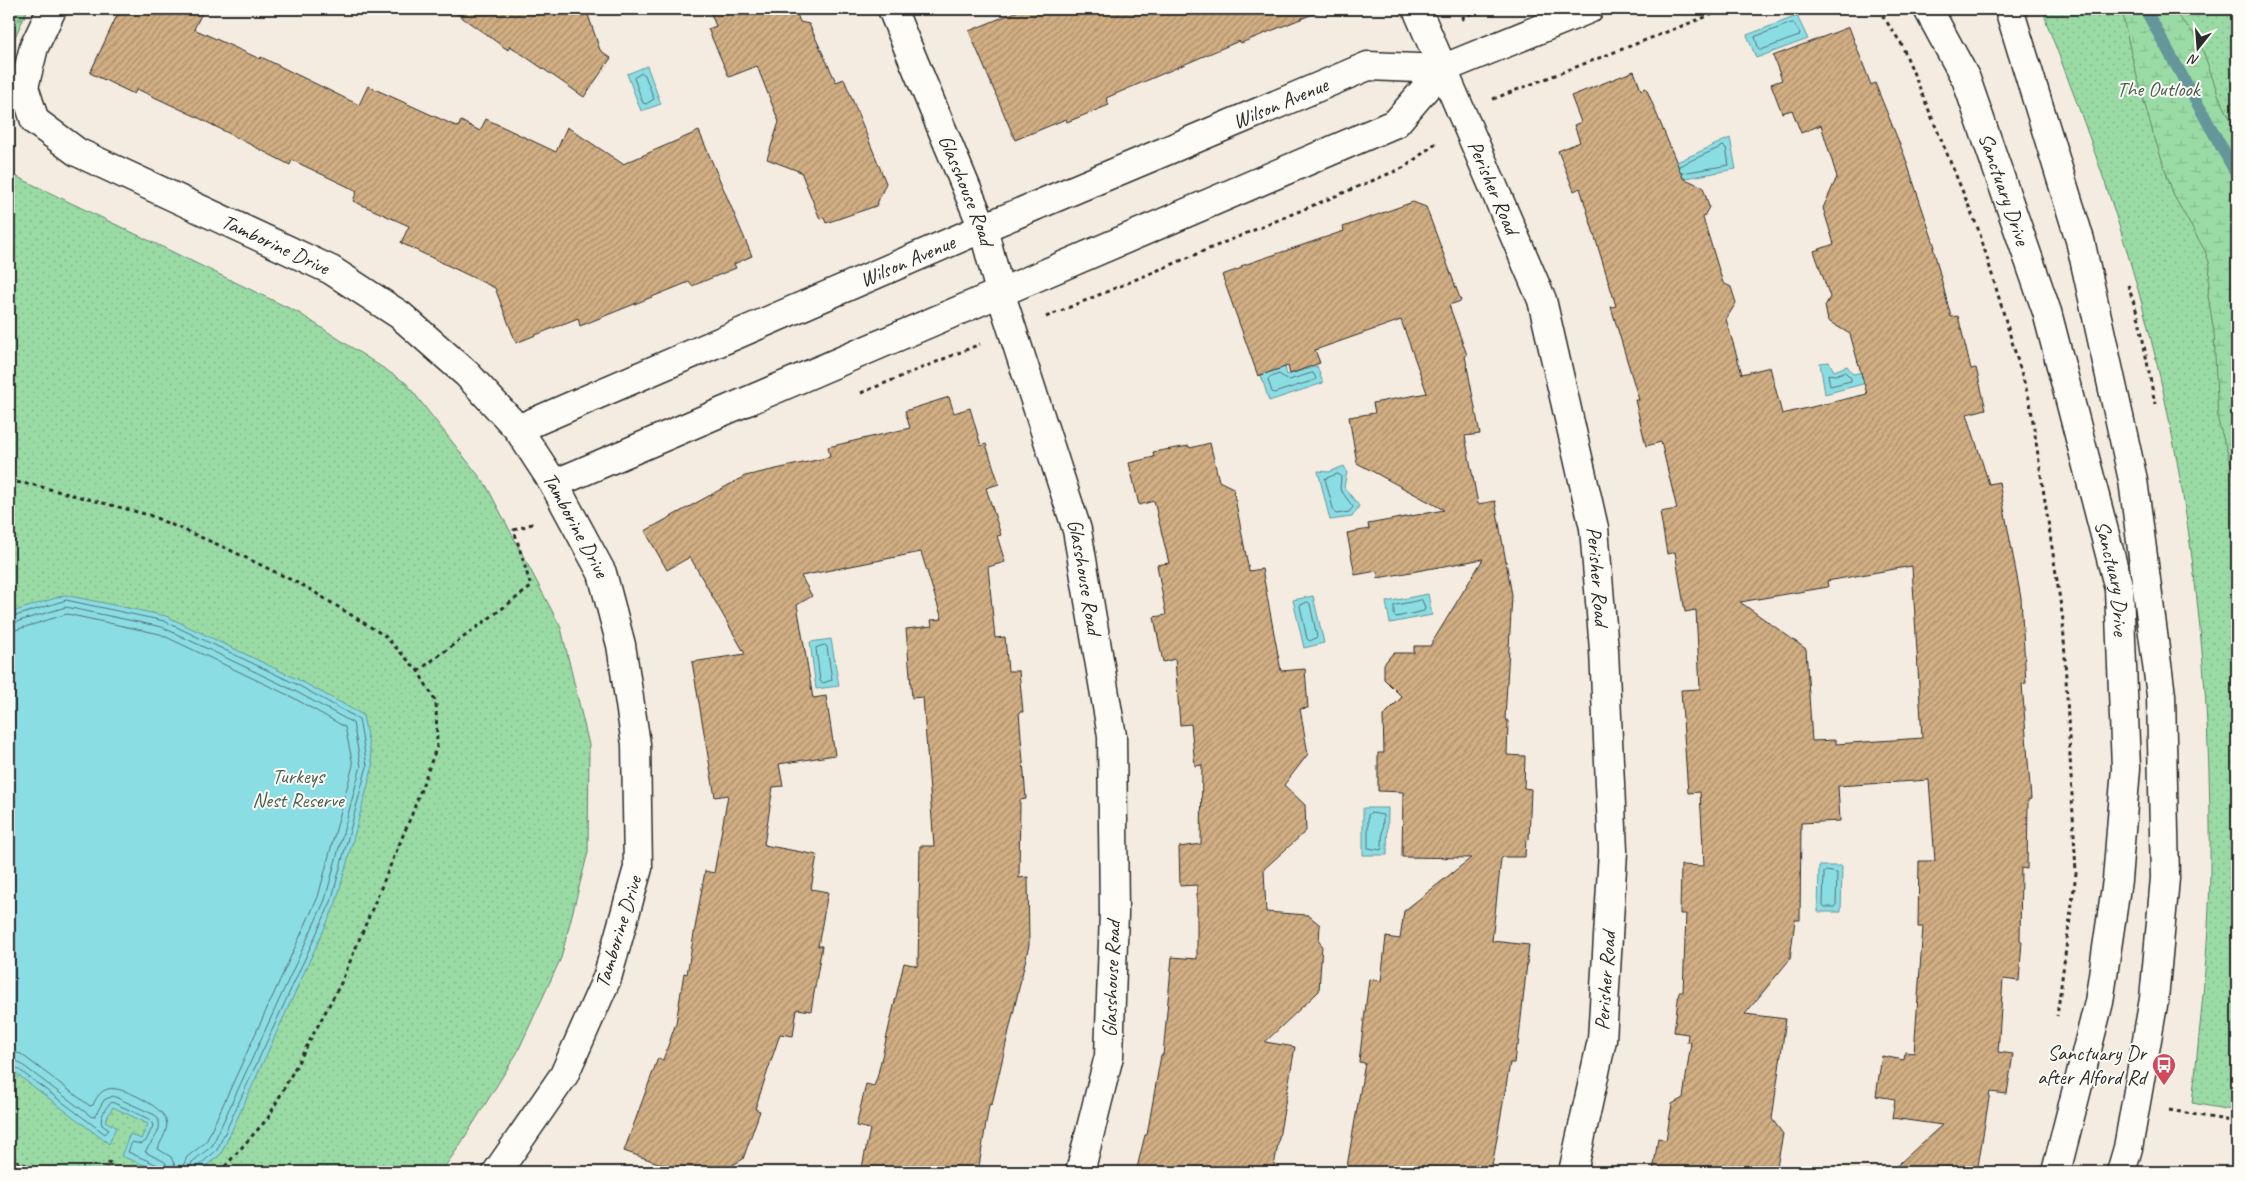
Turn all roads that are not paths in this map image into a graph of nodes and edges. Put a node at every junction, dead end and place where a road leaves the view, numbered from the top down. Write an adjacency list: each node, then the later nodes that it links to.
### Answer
1 (52, 9): 10 (street, Tamborine Drive)
2 (892, 9): 8 (street, Glasshouse Road)
3 (1417, 9): 7 (street, Perisher Road)
4 (1589, 9): 7 (street, Wilson Avenue)
5 (1928, 9): 15 (street, Sanctuary Drive)
6 (2010, 9): 16 (street, Sanctuary Drive)
7 (1442, 69): 8 (street, Wilson Avenue); 9 (street, Wilson Avenue); 14 (street, Perisher Road)
8 (983, 228): 9 (street, Glasshouse Road); 10 (street, Wilson Avenue)
9 (1000, 292): 11 (street, Wilson Avenue); 13 (street, Glasshouse Road)
10 (518, 430): 11 (street, Tamborine Drive)
11 (554, 484): 12 (street, Tamborine Drive)
12 (497, 1172)
13 (1080, 1172)
14 (1574, 1172)
15 (2056, 1172)
16 (2121, 1172)

